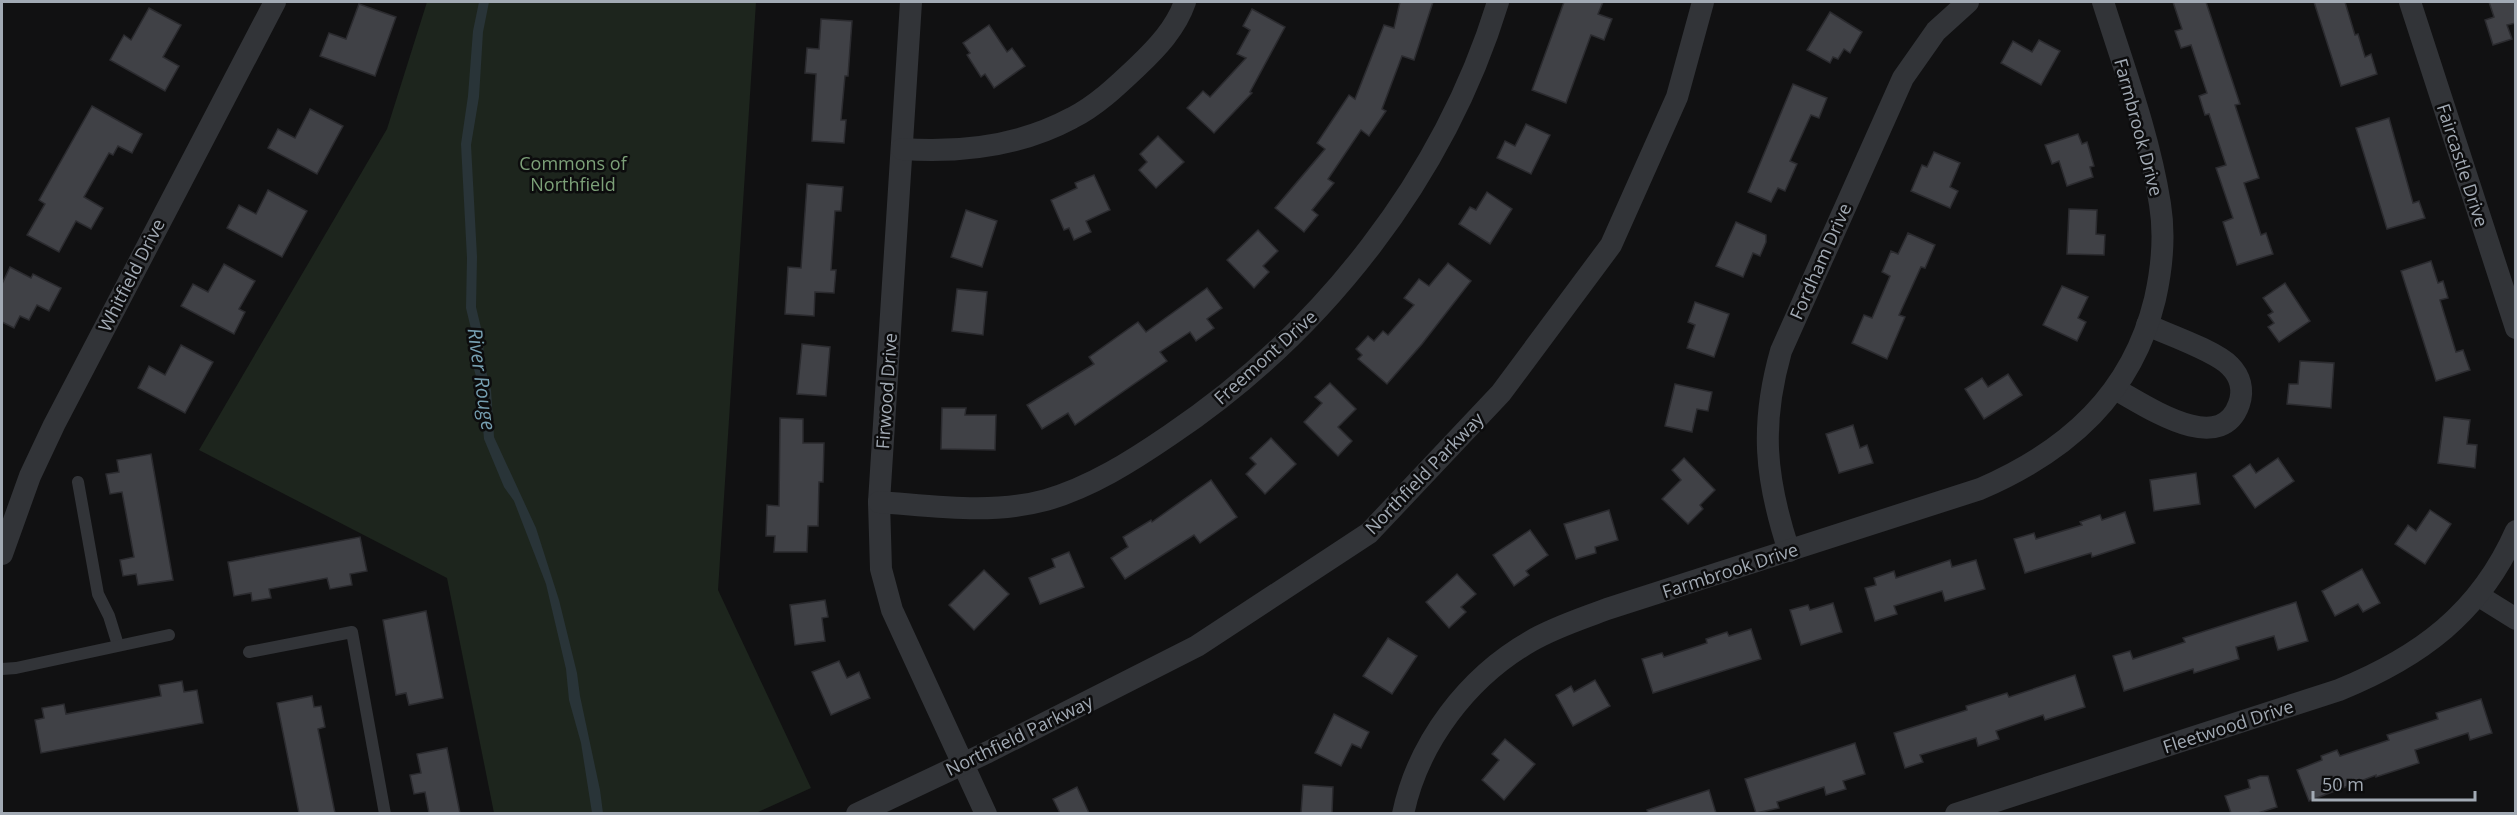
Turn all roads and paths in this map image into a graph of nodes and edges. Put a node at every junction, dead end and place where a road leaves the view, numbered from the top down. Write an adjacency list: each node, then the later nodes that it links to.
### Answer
1 (275, 2): 17 (street, Whitfield Drive)
2 (911, 2): 9 (street, Firwood Drive)
3 (1185, 2): 9 (street)
4 (1498, 2): 14 (street, Freemont Drive)
5 (1703, 2): 24 (street, Northfield Parkway)
6 (1968, 2): 16 (street, Fordham Drive)
7 (2103, 2): 10 (street, Farmbrook Drive)
8 (2410, 2): 11 (street, Faircastle Drive)
9 (902, 149): 14 (street, Firwood Drive)
10 (2147, 325): 12 (street, Farmbrook Drive); 12 (street)
11 (2516, 328)
12 (2115, 389): 16 (street, Farmbrook Drive)
13 (78, 482): 21 (lane)
14 (879, 502): 24 (street, Firwood Drive)
15 (2515, 532): 18 (street, Fleetwood Drive)
16 (1789, 551): 28 (street, Farmbrook Drive)
17 (2, 554)
18 (2479, 596): 19 (street); 29 (street, Fleetwood Drive)
19 (2516, 619)
20 (169, 635): 21 (lane)
21 (118, 645): 23 (lane)
22 (249, 652): 25 (lane)
23 (2, 669)
24 (963, 764): 26 (street, Northfield Parkway); 27 (street)
25 (385, 813)
26 (857, 813)
27 (986, 813)
28 (1403, 813)
29 (1956, 813)

